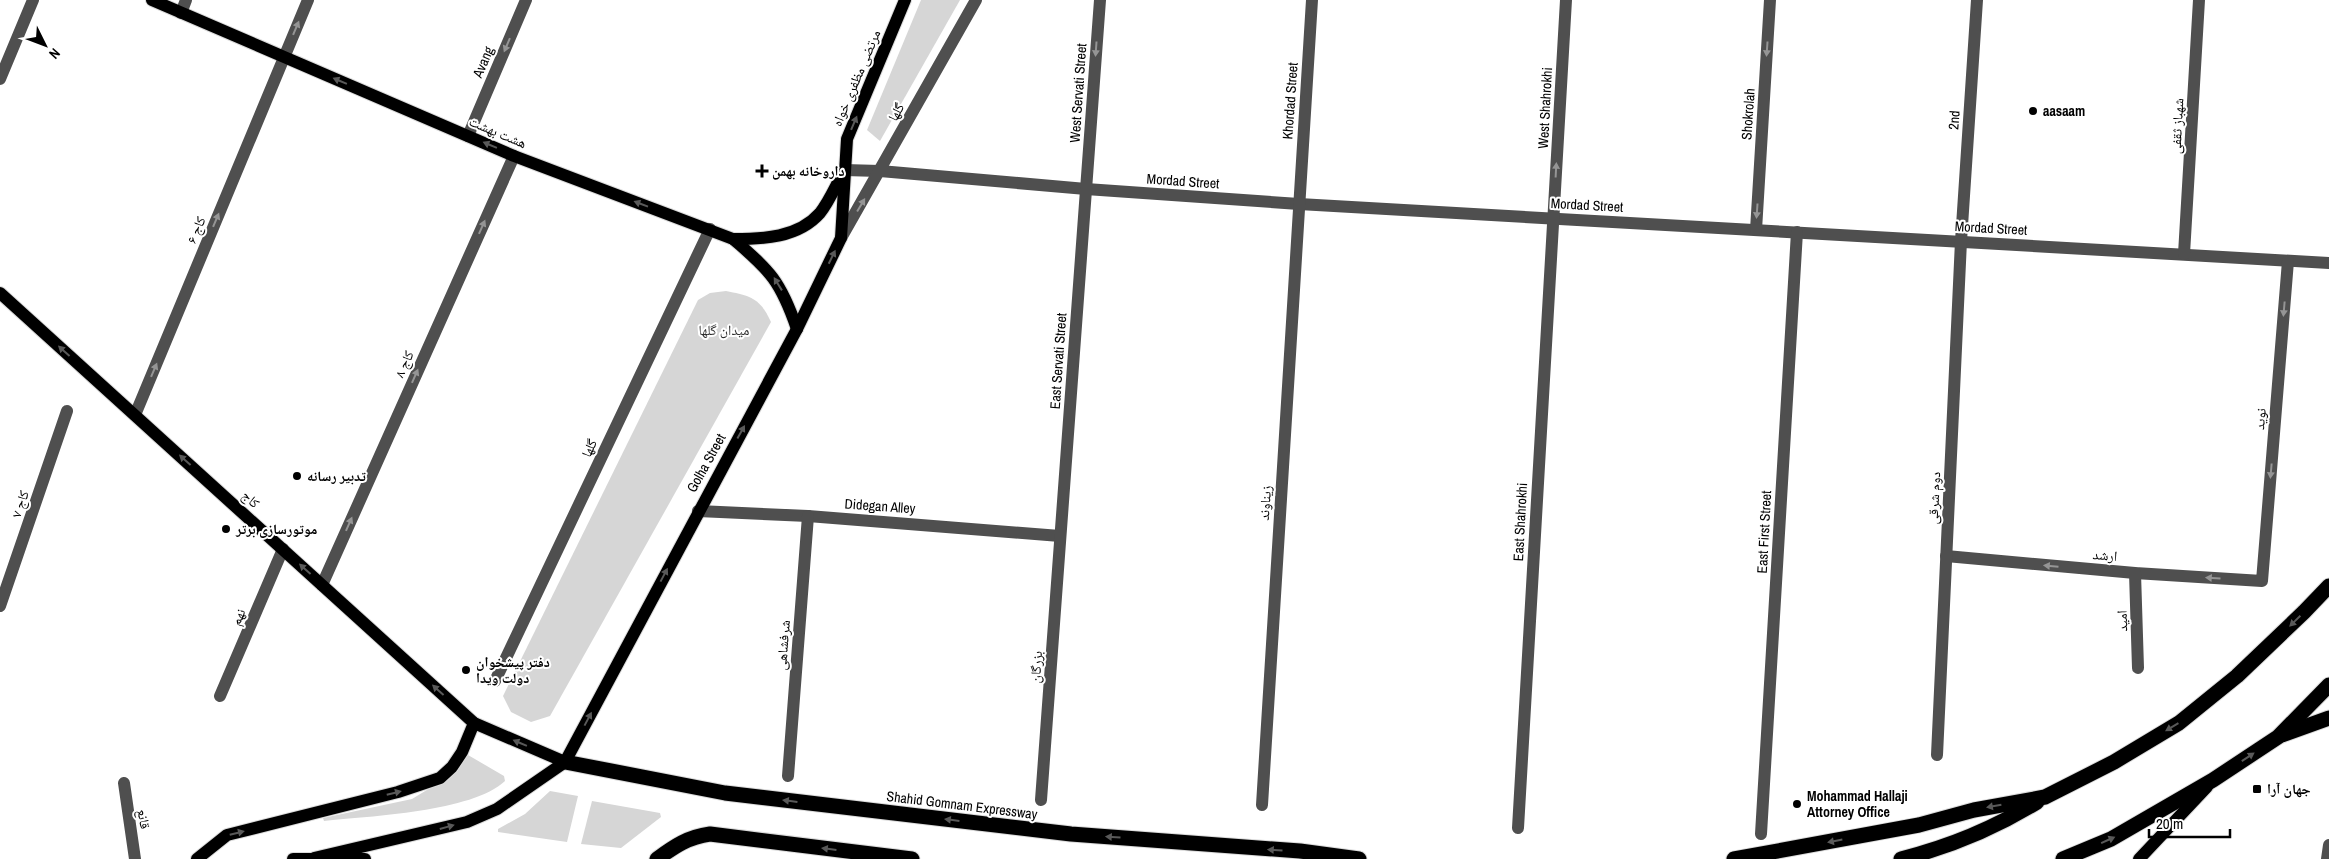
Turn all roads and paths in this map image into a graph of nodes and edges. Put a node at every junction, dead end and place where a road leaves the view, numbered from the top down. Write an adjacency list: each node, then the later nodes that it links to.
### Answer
1 (33, 0): 16 (street)
2 (152, 0): 14 (main road, هشت بهشت)
3 (186, 0): 14 (street)
4 (308, 0): 15 (street, کاج ۶, one-way to 4)
5 (526, 0): 17 (street, Avang, one-way to 17)
6 (905, 0): 19 (main road, مرتضی مظفری خواه, one-way to 6)
7 (976, 0): 20 (street, گلها)
8 (1100, 0): 21 (street, West Servati Street, one-way to 21)
9 (1312, 0): 22 (street, Khordad Street)
10 (1566, 0): 23 (street, West Shahrokhi, one-way to 10)
11 (1770, 0): 25 (street, Shokrolah, one-way to 25)
12 (1977, 0): 29 (street, 2nd)
13 (2199, 0): 30 (street, شهباز ثقفی)
14 (181, 12): 15 (main road, هشت بهشت)
15 (284, 57): 17 (main road, هشت بهشت, one-way to 15); 36 (street, کاج ۶, one-way to 15)
16 (0, 79)
17 (468, 136): 18 (main road, هشت بهشت, one-way to 17)
18 (514, 156): 24 (main road, هشت بهشت, one-way to 18); 44 (street, کاج ۸, one-way to 18)
19 (844, 170): 20 (street, Mordad Street); 27 (main road, Golha Street); 28 (main road)
20 (880, 171): 21 (street, Mordad Street); 27 (street, گلها, one-way to 20)
21 (1086, 189): 22 (street, Mordad Street); 39 (street, East Servati Street)
22 (1299, 204): 23 (street, Mordad Street); 61 (street, زیناوند)
23 (1553, 218): 25 (street, Mordad Street); 62 (street, East Shahrokhi)
24 (710, 229): 28 (main road, هشت بهشت); 48 (street, گلها)
25 (1756, 230): 26 (street, Mordad Street)
26 (1797, 232): 29 (street, Mordad Street); 63 (street, East First Street)
27 (841, 238): 34 (main road, Golha Street, one-way to 27)
28 (733, 239): 34 (main road, هشت بهشت, one-way to 28)
29 (1961, 241): 30 (street, Mordad Street); 41 (street, دوم شرقی)
30 (2184, 254): 31 (street, Mordad Street)
31 (2288, 260): 32 (street, Mordad Street); 43 (street, نوید, one-way to 43)
32 (2329, 263)
33 (0, 293): 36 (main road, کاج, one-way to 33)
34 (797, 329): 37 (main road, Golha Street, one-way to 34)
35 (68, 412): 46 (street, کاج ۷)
36 (135, 415): 40 (main road, کاج, one-way to 36)
37 (698, 511): 38 (street, Didegan Alley); 55 (main road, Golha Street, one-way to 37)
38 (808, 516): 39 (street, Didegan Alley); 56 (street, شرفشاهی)
39 (1060, 536): 60 (street, بزرگان)
40 (283, 549): 44 (main road, کاج, one-way to 40); 50 (street, نهم)
41 (1946, 556): 42 (street, ارشد, one-way to 41); 54 (street, دوم شرقی)
42 (2135, 573): 43 (street, ارشد, one-way to 42); 47 (street, امید)
43 (2262, 581)
44 (322, 585): 52 (main road, کاج, one-way to 44)
45 (2329, 586): 59 (highway, one-way to 59)
46 (0, 606)
47 (2138, 668)
48 (495, 680)
49 (2329, 685): 53 (highway)
50 (220, 696)
51 (2329, 718): 53 (highway)
52 (474, 723): 55 (main road, کاج, one-way to 52); 67 (main road, one-way to 52)
53 (2278, 737): 57 (highway, one-way to 53)
54 (1937, 755)
55 (565, 762): 65 (main road, one-way to 55); 72 (highway, Shahid Gomnam Expressway, one-way to 55)
56 (788, 776)
57 (2214, 780): 75 (highway, one-way to 57); 76 (main road)
58 (124, 783): 66 (street, قانع)
59 (2045, 797): 73 (highway, one-way to 73); 74 (highway)
60 (1041, 800)
61 (1262, 805)
62 (1518, 828)
63 (1761, 834)
64 (2329, 845): 77 (street)
65 (314, 858): 68 (main road); 69 (main road)
66 (135, 859)
67 (197, 859)
68 (293, 859)
69 (365, 859)
70 (657, 859): 71 (highway, one-way to 70)
71 (912, 859)
72 (1359, 859)
73 (1734, 859)
74 (1901, 859)
75 (2063, 859)
76 (2138, 859)
77 (2327, 859)

